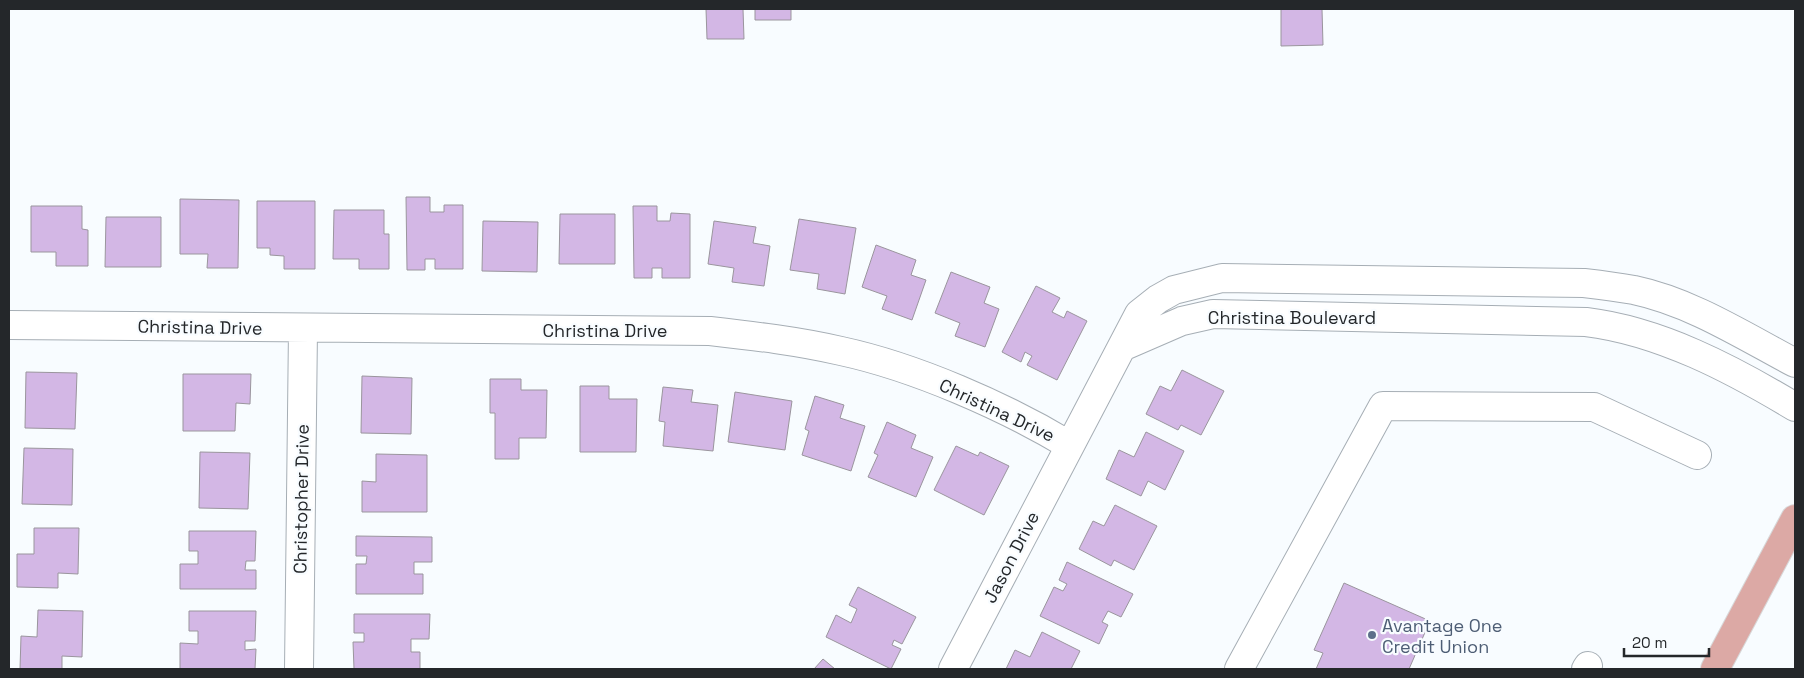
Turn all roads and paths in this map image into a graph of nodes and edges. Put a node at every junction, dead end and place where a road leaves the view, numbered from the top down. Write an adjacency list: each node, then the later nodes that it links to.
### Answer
1 (1376, 280): 2 (street, Christina Boulevard); 3 (street); 7 (street, Christina Boulevard)
2 (1678, 305): 6 (street); 8 (street, Christina Boulevard)
3 (1376, 316): 6 (street, Christina Boulevard); 7 (street, Christina Boulevard)
4 (9, 325): 5 (street, Christina Drive)
5 (303, 329): 10 (street, Christina Drive); 13 (street, Christopher Drive)
6 (1664, 342): 9 (street, Christina Boulevard)
7 (1122, 347): 10 (street, Christina Drive)
8 (1795, 363)
9 (1795, 407)
10 (1069, 445): 14 (street, Jason Drive)
11 (1697, 455): 15 (street)
12 (1795, 519): 16 (main road)
13 (299, 669)
14 (953, 669)
15 (1239, 669)
16 (1715, 669)

